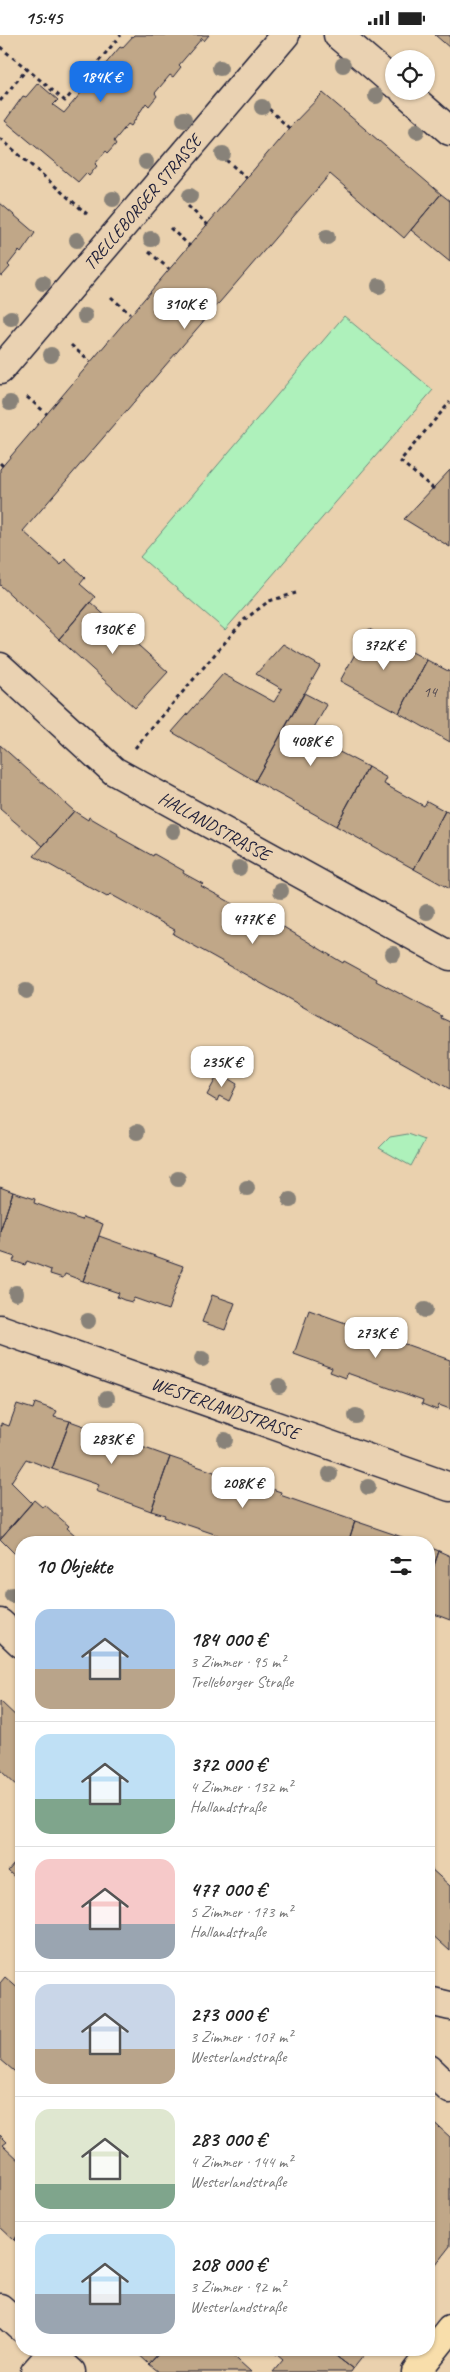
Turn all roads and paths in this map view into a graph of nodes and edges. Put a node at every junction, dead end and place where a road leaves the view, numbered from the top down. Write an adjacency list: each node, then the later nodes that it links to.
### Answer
1 (121, 35): 5 (path)
2 (285, 35): 26 (street, TRELLEBORGER STRASSE)
3 (338, 35): 6 (street)
4 (0, 47): 5 (path)
5 (27, 69): 8 (path)
6 (385, 75)
7 (414, 100): 11 (street)
8 (0, 101)
9 (269, 109): 10 (path)
10 (290, 128)
11 (450, 131)
12 (0, 138): 16 (path)
13 (226, 161): 14 (path)
14 (247, 178)
15 (188, 206): 17 (path)
16 (87, 214)
17 (208, 225)
18 (170, 228): 19 (path)
19 (190, 246)
20 (150, 252): 21 (path)
21 (169, 269)
22 (111, 297): 23 (path)
23 (130, 314)
24 (71, 345): 25 (path)
25 (90, 362)
26 (0, 370)
27 (27, 397): 30 (path)
28 (450, 402): 29 (path)
29 (448, 407): 31 (path)
30 (47, 414)
31 (434, 489)
32 (296, 593): 34 (path)
33 (0, 667): 34 (street, HALLANDSTRASSE)
34 (114, 771): 35 (street, HALLANDSTRASSE)
35 (450, 956)
36 (0, 1329): 37 (street, WESTERLANDSTRASSE)
37 (450, 1487)
38 (0, 1623): 39 (street)
39 (15, 1637)
40 (435, 2002): 41 (street)
41 (450, 2005)
42 (435, 2075): 43 (street)
43 (450, 2089)
44 (0, 2308): 45 (street)
45 (15, 2322)
46 (450, 2329): 47 (main road)
47 (435, 2348)
48 (429, 2356): 51 (main road)
49 (44, 2359): 50 (street)
50 (71, 2372)
51 (416, 2372)

